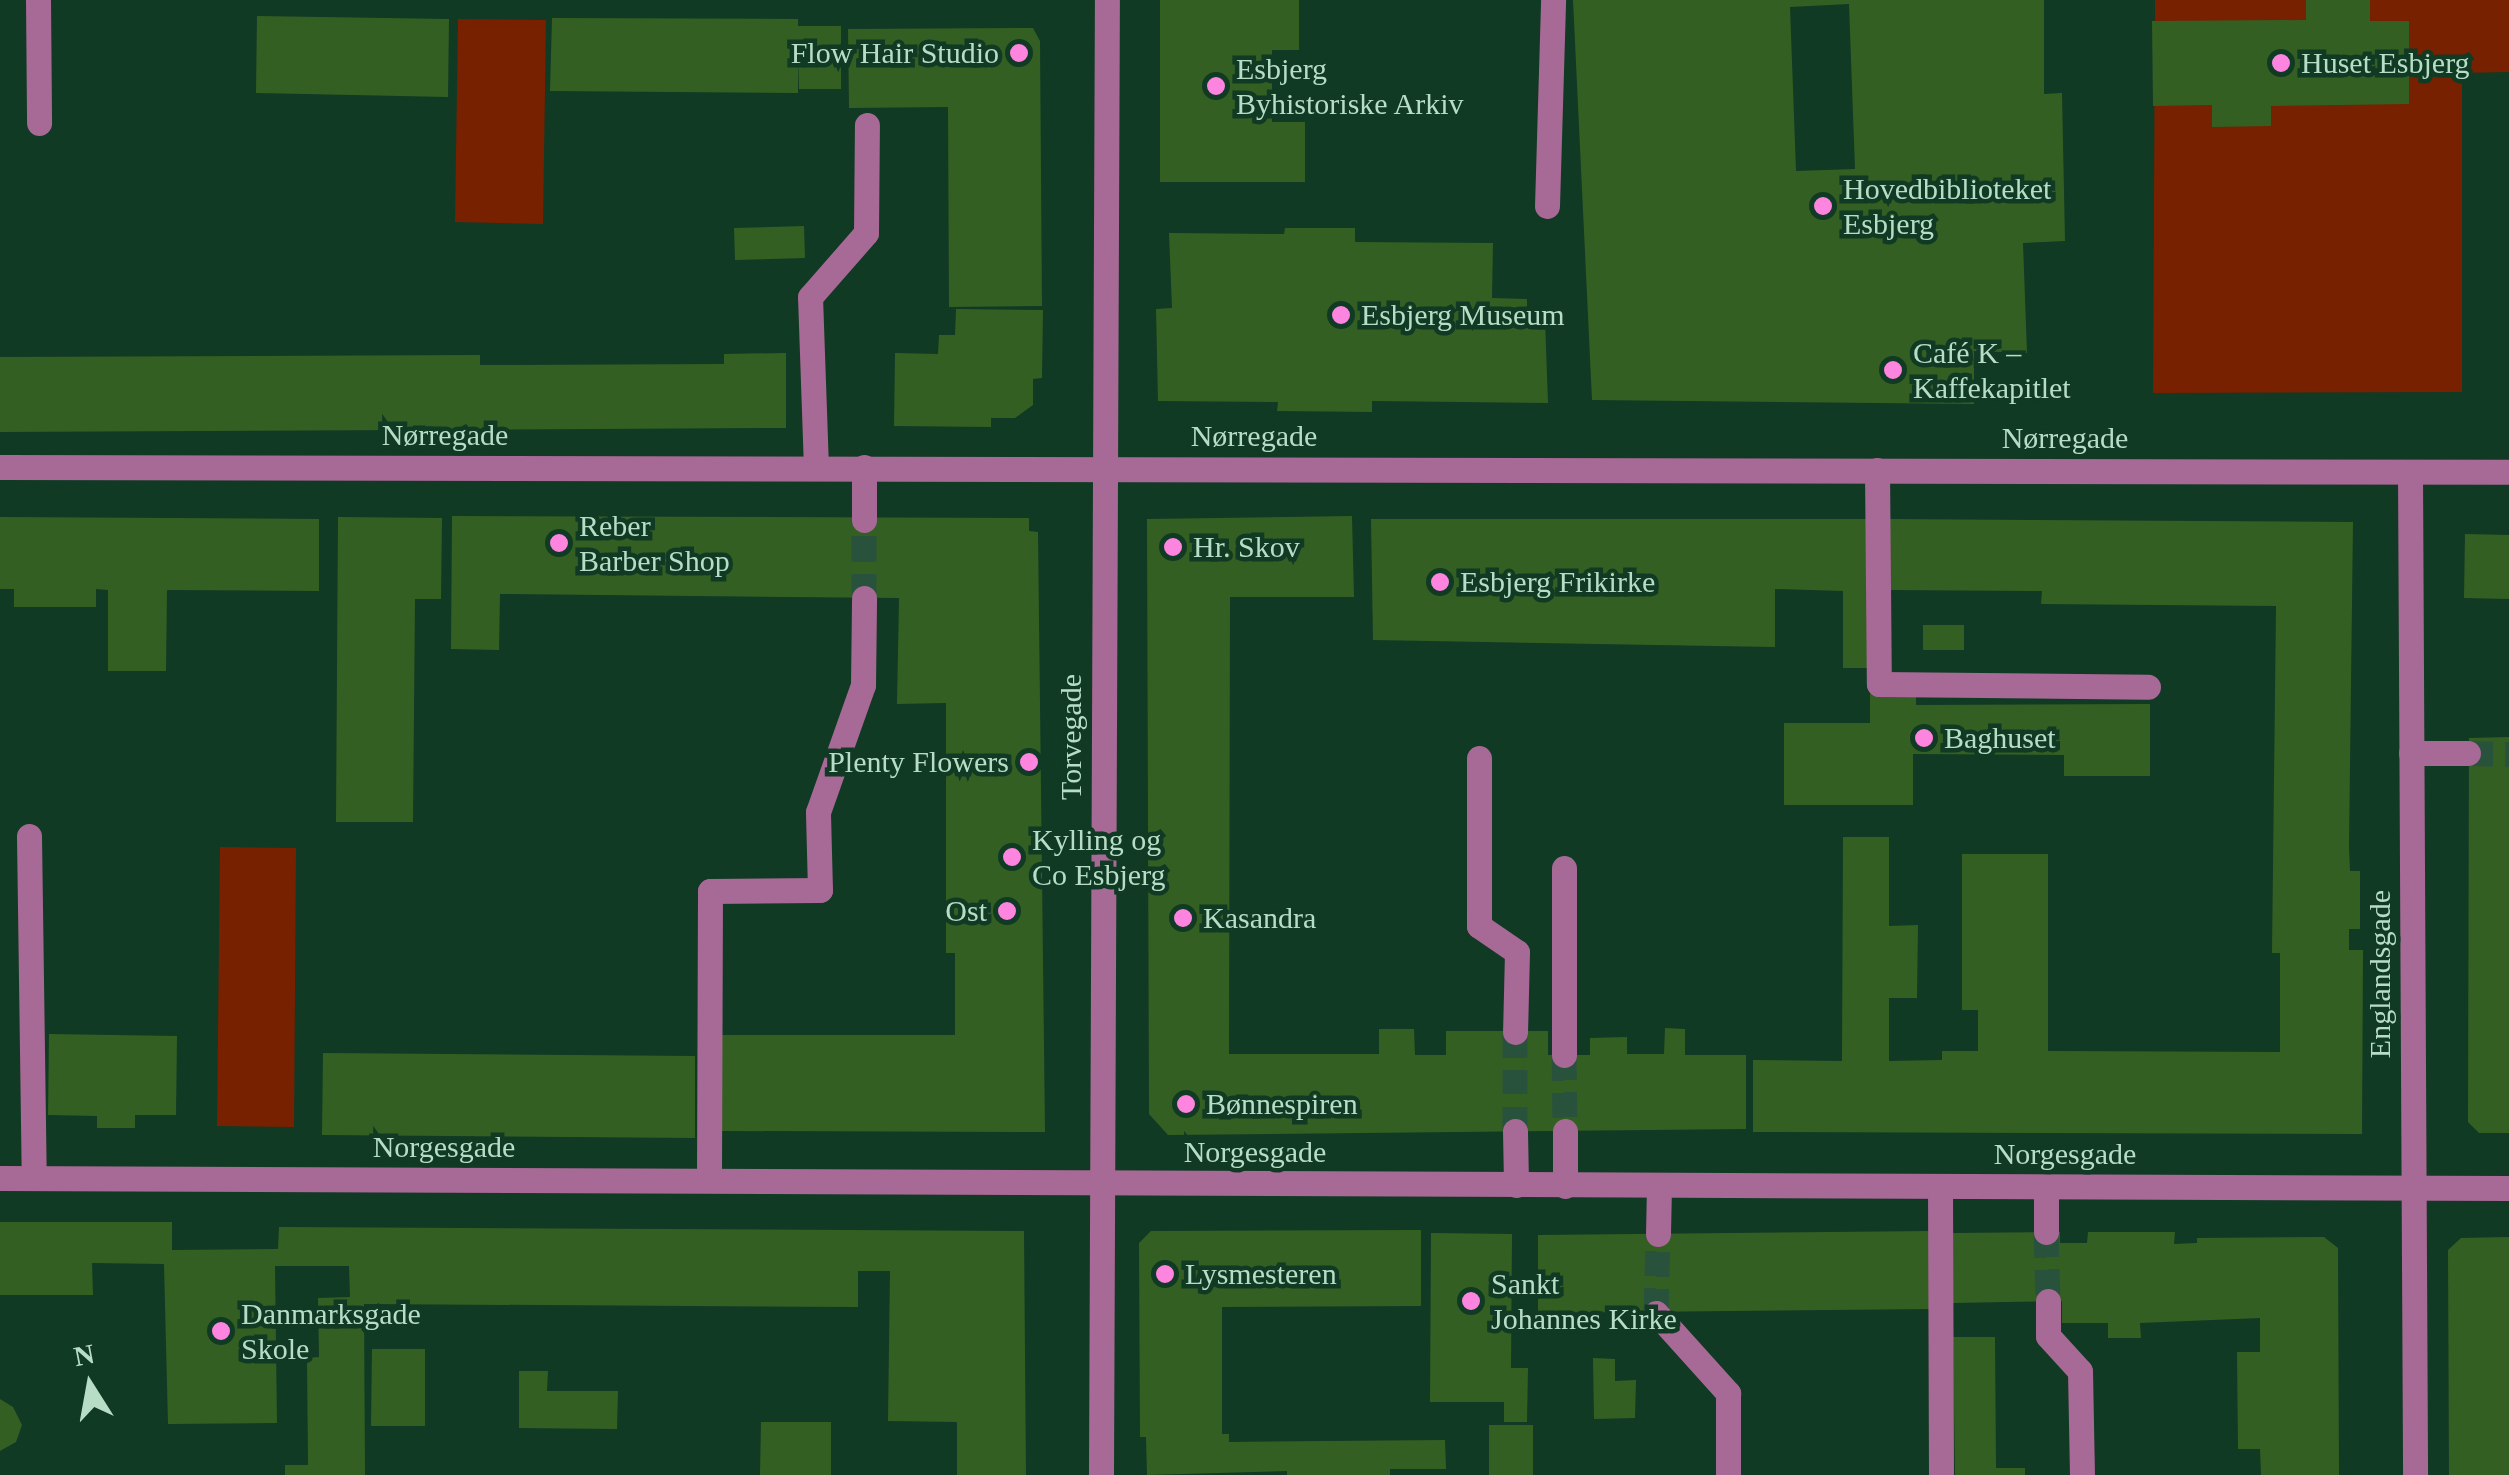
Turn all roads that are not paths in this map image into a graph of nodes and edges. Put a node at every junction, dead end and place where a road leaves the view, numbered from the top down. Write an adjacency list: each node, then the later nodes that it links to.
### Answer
1 (38, 0): 4 (street)
2 (1107, 0): 10 (street, Torvegade)
3 (1553, 0): 6 (street)
4 (38, 123)
5 (867, 125): 9 (street)
6 (1548, 206)
7 (0, 467): 9 (street, Nørregade)
8 (864, 467): 9 (street, Nørregade); 10 (street, Nørregade); 14 (street)
9 (816, 468)
10 (1104, 468): 11 (street, Nørregade); 29 (street, Torvegade)
11 (1877, 470): 12 (street, Nørregade); 16 (street)
12 (2410, 472): 13 (street, Nørregade); 17 (street, Englandsgade)
13 (2509, 472)
14 (864, 520)
15 (864, 598): 28 (street)
16 (2148, 688)
17 (2411, 752): 18 (street); 35 (street, Englandsgade)
18 (2468, 753)
19 (1479, 758): 22 (street)
20 (29, 836): 27 (street)
21 (1564, 868): 23 (street)
22 (1514, 1032)
23 (1564, 1055)
24 (1514, 1131): 30 (street)
25 (1565, 1131): 32 (street)
26 (0, 1178): 27 (street, Norgesgade)
27 (34, 1178): 28 (street, Norgesgade)
28 (708, 1178): 29 (street, Norgesgade)
29 (1102, 1185): 30 (street, Norgesgade); 41 (street, Torvegade)
30 (1516, 1185): 32 (street, Norgesgade)
31 (1660, 1185): 32 (street, Norgesgade); 33 (street, Norgesgade); 38 (street)
32 (1565, 1186)
33 (1940, 1186): 34 (street, Norgesgade); 43 (street)
34 (2046, 1186): 35 (street, Norgesgade); 37 (street)
35 (2413, 1188): 36 (street, Norgesgade); 45 (street, Englandsgade)
36 (2509, 1188)
37 (2046, 1232)
38 (1658, 1234)
39 (2048, 1301): 44 (street)
40 (1656, 1313): 42 (street)
41 (1101, 1475)
42 (1728, 1475)
43 (1941, 1475)
44 (2082, 1475)
45 (2415, 1475)

